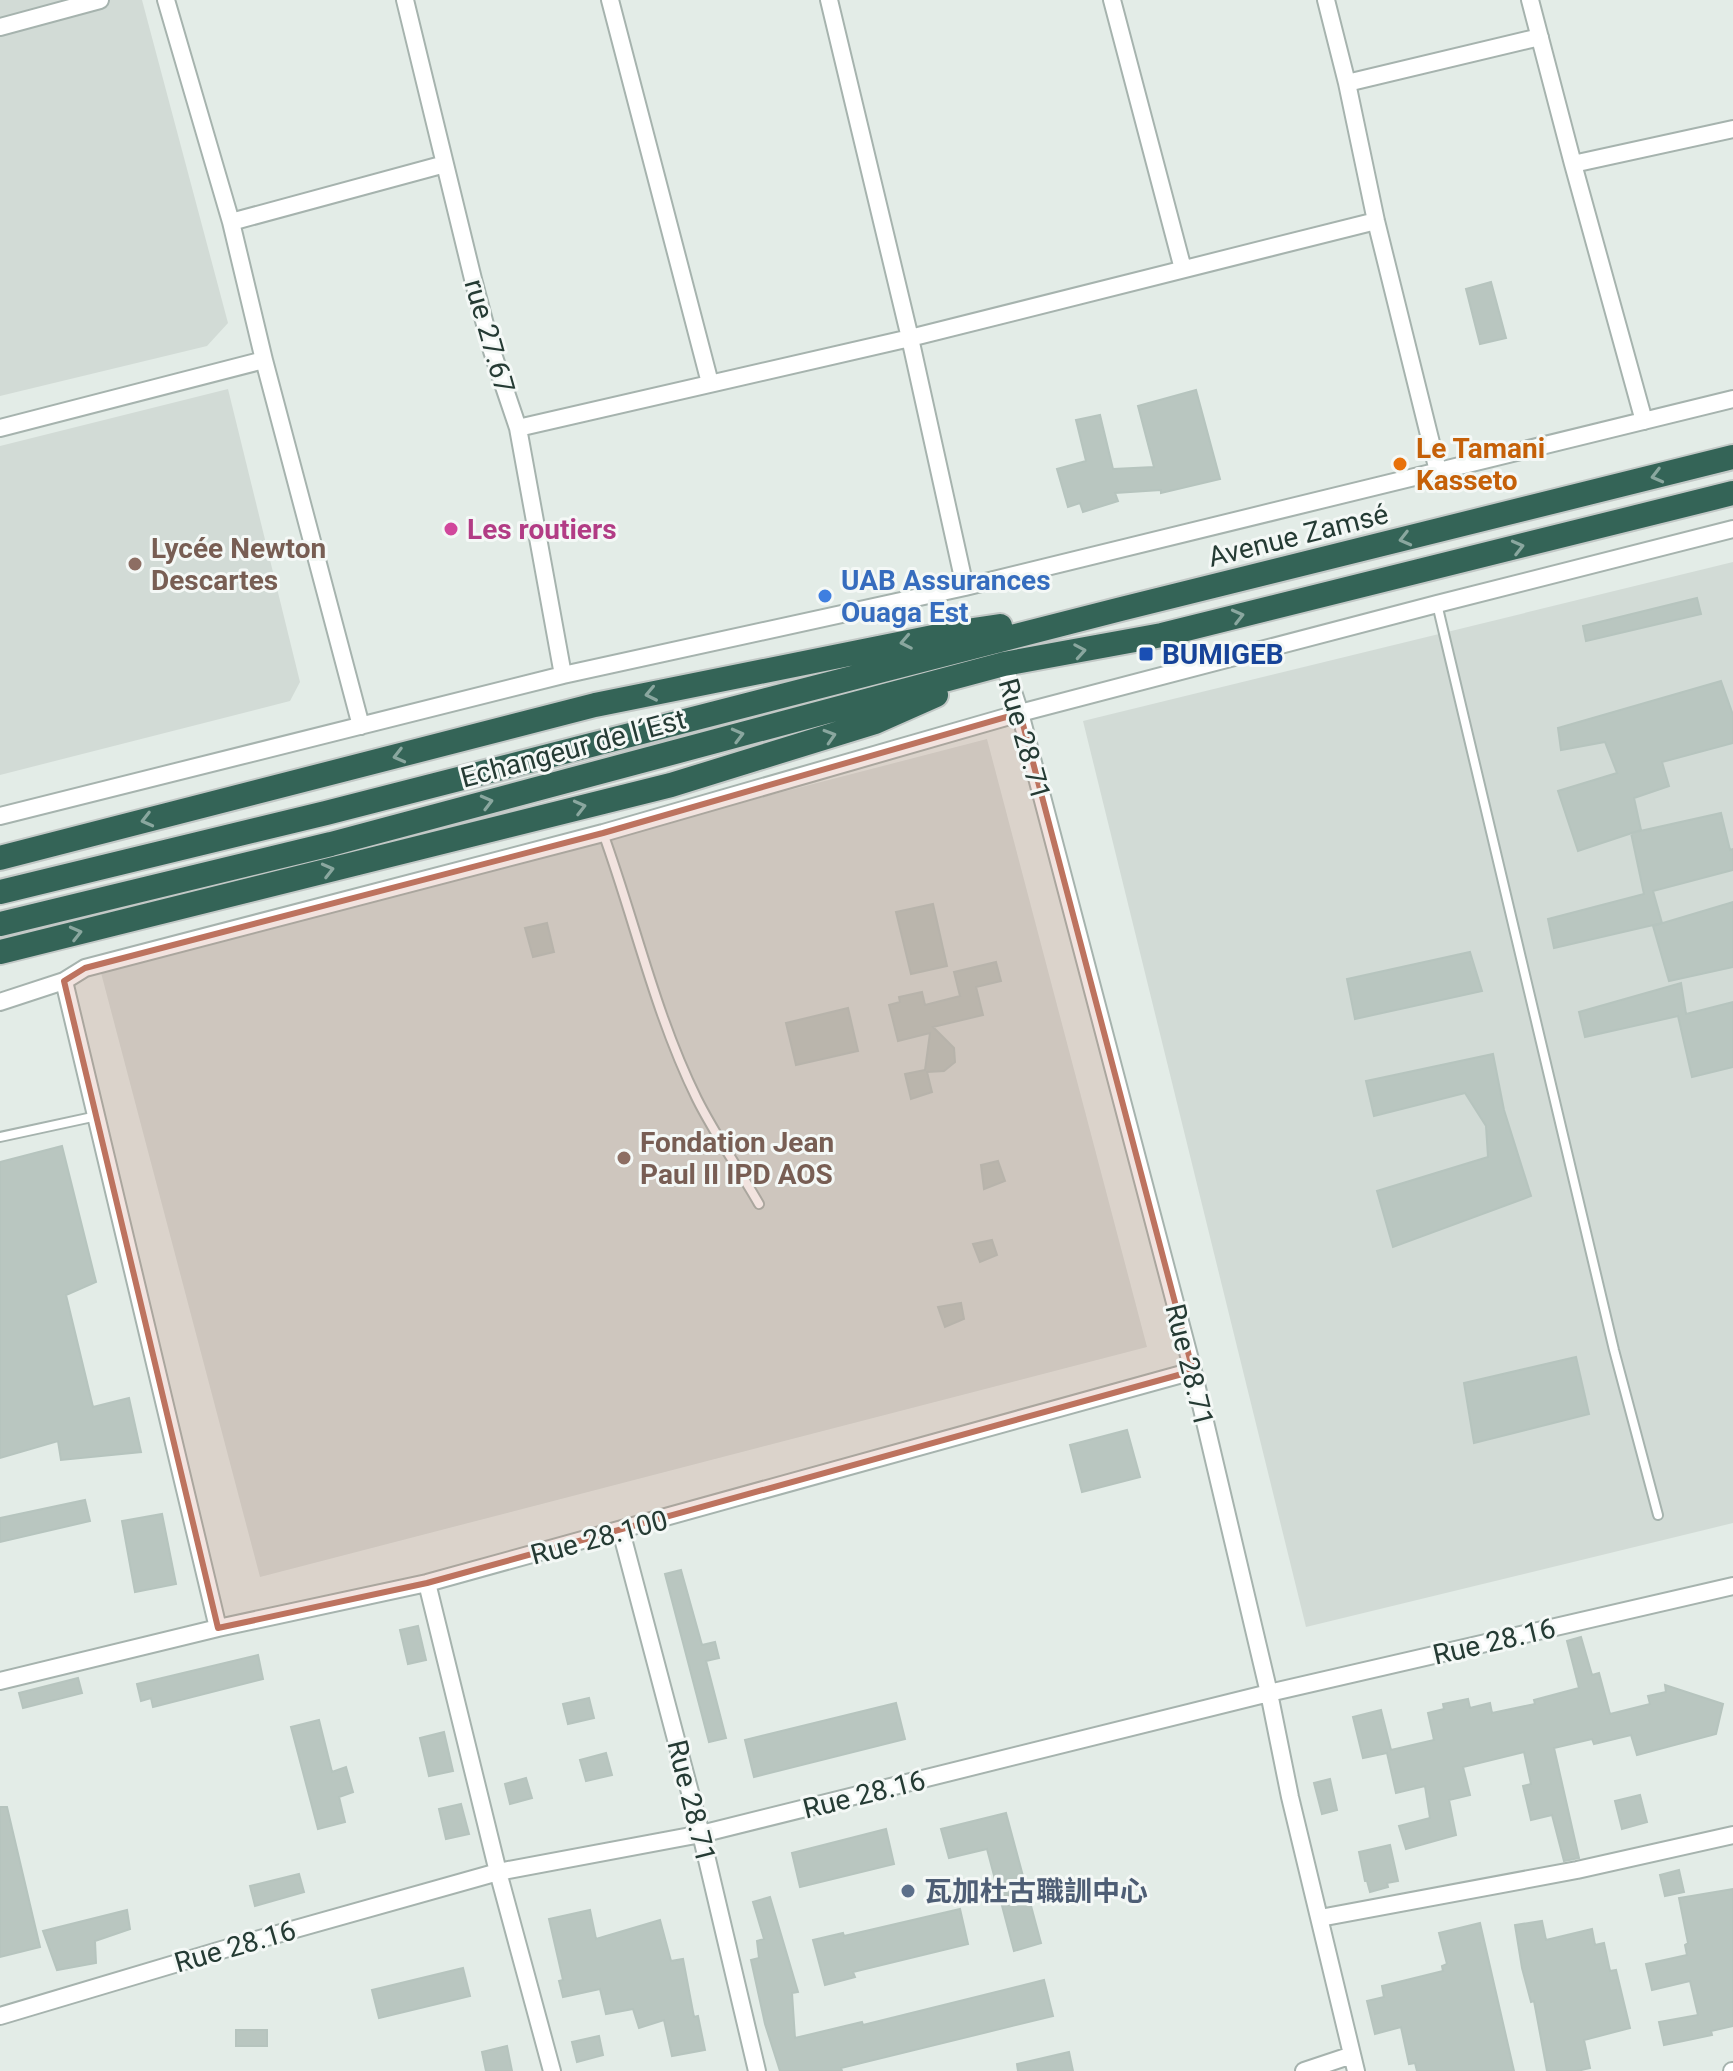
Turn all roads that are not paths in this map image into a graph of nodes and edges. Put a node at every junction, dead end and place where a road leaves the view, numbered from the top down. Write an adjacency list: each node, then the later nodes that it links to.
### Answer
1 (100, 0): 9 (street)
2 (166, 0): 16 (street)
3 (405, 0): 13 (street, rue 27.67)
4 (610, 0): 20 (street)
5 (829, 0): 18 (street)
6 (1112, 0): 17 (street)
7 (1326, 0): 11 (street)
8 (1530, 0): 10 (street)
9 (0, 27)
10 (1540, 37): 11 (street); 14 (street)
11 (1347, 83): 15 (street)
12 (1733, 129): 14 (street)
13 (445, 164): 16 (street); 24 (street, rue 27.67)
14 (1573, 164): 22 (street)
15 (1376, 221): 17 (street); 26 (street)
16 (231, 222): 19 (street)
17 (1183, 269): 18 (street)
18 (910, 338): 20 (street); 29 (street)
19 (264, 360): 23 (street); 36 (street)
20 (710, 383): 24 (street)
21 (1733, 399): 22 (street)
22 (1644, 421): 26 (street)
23 (0, 428)
24 (518, 428): 34 (street, rue 27.67)
25 (1733, 457): 30 (highway, Avenue Zamsé, one-way to 30)
26 (1438, 471): 29 (street)
27 (1733, 493): 33 (highway, Echangeur de l´Est, one-way to 27)
28 (1733, 529): 31 (street)
29 (965, 587): 34 (street)
30 (1158, 602): 32 (highway, Echangeur de l´Est)
31 (1437, 604): 35 (street); 49 (lane)
32 (1121, 609): 39 (highway, one-way to 39); 40 (highway, Echangeur de l´Est)
33 (1004, 664): 35 (street, Rue 28.71); 41 (highway, Echangeur de l´Est, one-way to 33); 42 (highway, one-way to 33)
34 (563, 675): 36 (street)
35 (1020, 713): 38 (street); 48 (street, Rue 28.71)
36 (361, 726): 37 (street)
37 (0, 816)
38 (603, 833): 43 (street); 47 (lane)
39 (0, 858)
40 (0, 892)
41 (0, 924)
42 (0, 952)
43 (64, 981): 44 (street); 45 (street)
44 (0, 1002)
45 (97, 1115): 46 (lane); 53 (street)
46 (0, 1137)
47 (759, 1204)
48 (1193, 1371): 50 (street, Rue 28.100); 55 (street, Rue 28.71)
49 (1658, 1515)
50 (621, 1531): 51 (street, Rue 28.100); 56 (street, Rue 28.71)
51 (427, 1583): 53 (street, Rue 28.100); 58 (street)
52 (1733, 1586): 55 (street, Rue 28.16)
53 (218, 1628): 54 (street, Rue 28.100)
54 (0, 1681)
55 (1269, 1693): 56 (street, Rue 28.16); 59 (street, Rue 28.71)
56 (701, 1834): 58 (street, Rue 28.16); 63 (street, Rue 28.71)
57 (1733, 1835): 59 (street)
58 (498, 1872): 60 (street, Rue 28.16); 62 (street)
59 (1320, 1918): 61 (street, Rue 28.71)
60 (0, 2016)
61 (1354, 2063): 64 (street)
62 (552, 2071)
63 (757, 2071)
64 (1304, 2071)

